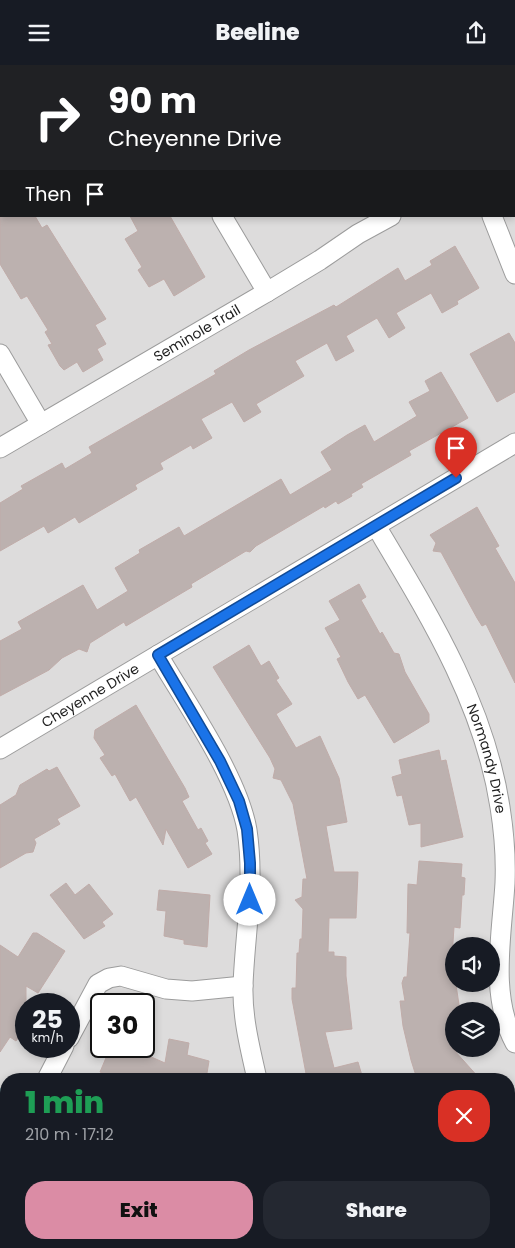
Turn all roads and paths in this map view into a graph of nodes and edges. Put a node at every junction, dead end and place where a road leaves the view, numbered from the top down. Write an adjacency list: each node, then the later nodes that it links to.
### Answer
1 (223, 217): 5 (street)
2 (389, 217): 5 (street, Seminole Trail)
3 (492, 217): 4 (street)
4 (515, 273)
5 (266, 292): 7 (street, Seminole Trail)
6 (0, 354): 7 (street)
7 (41, 424): 9 (street, Seminole Trail)
8 (515, 443): 10 (street, Cheyenne Drive)
9 (0, 448)
10 (376, 526): 11 (street, Cheyenne Drive); 15 (street, Normandy Drive)
11 (158, 655): 12 (street, Cheyenne Drive); 13 (street)
12 (0, 749)
13 (243, 986): 14 (street); 18 (street)
14 (80, 1018)
15 (515, 1043)
16 (58, 1058): 17 (street)
17 (51, 1073)
18 (256, 1073)

